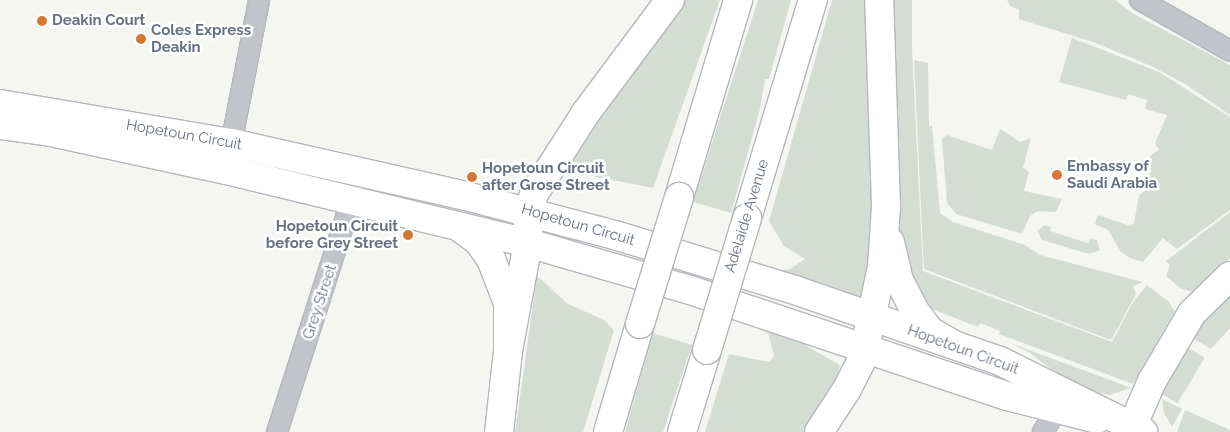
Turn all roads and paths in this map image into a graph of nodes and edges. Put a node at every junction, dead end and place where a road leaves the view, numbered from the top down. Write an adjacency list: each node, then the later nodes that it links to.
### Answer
1 (259, 0): 9 (street)
2 (670, 0): 14 (main road)
3 (738, 0): 26 (main road, bridge)
4 (813, 0): 27 (main road, Adelaide Avenue, bridge)
5 (879, 0): 13 (main road)
6 (1140, 0): 7 (street)
7 (1230, 51)
8 (1, 118): 9 (main road, Hopetoun Circuit); 10 (main road, Hopetoun Circuit)
9 (232, 143): 10 (street); 11 (main road, Hopetoun Circuit)
10 (226, 170): 12 (main road, Hopetoun Circuit)
11 (360, 171): 12 (main road, Grey Street); 14 (main road, Hopetoun Circuit)
12 (352, 199): 15 (main road, Hopetoun Circuit); 24 (street, Grey Street)
13 (886, 206): 18 (main road); 19 (main road)
14 (528, 211): 16 (main road); 18 (main road, Hopetoun Circuit)
15 (458, 226): 16 (main road, Hopetoun Circuit); 21 (main road)
16 (528, 243): 20 (main road, Hopetoun Circuit); 21 (main road)
17 (1230, 276): 23 (main road)
18 (872, 317): 19 (main road, Hopetoun Circuit); 20 (main road)
19 (954, 345): 22 (main road, Hopetoun Circuit)
20 (865, 347): 22 (main road, Hopetoun Circuit); 28 (main road)
21 (508, 351): 25 (main road)
22 (1054, 411): 23 (main road, Hopetoun Circuit)
23 (1137, 430)
24 (277, 432)
25 (499, 432)
26 (608, 432)
27 (682, 432)
28 (819, 432)

